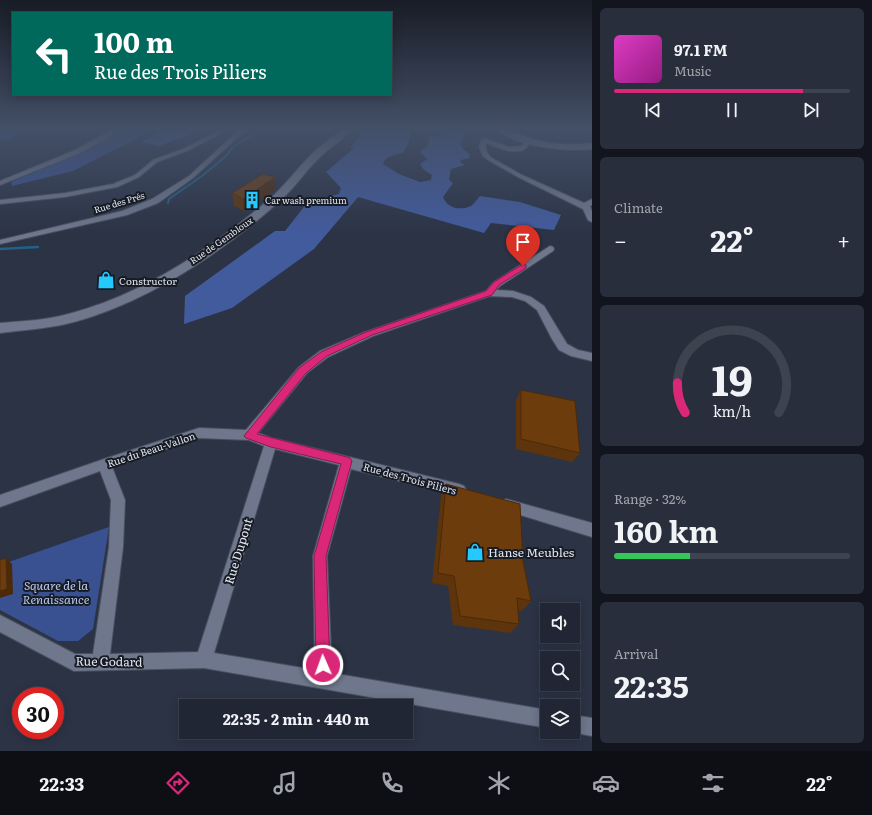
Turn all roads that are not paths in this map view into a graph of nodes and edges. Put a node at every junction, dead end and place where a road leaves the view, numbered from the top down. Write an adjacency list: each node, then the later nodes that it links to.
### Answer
1 (46, 164): 6 (street)
2 (151, 164): 7 (street)
3 (205, 164): 10 (street, Rue des Prés)
4 (308, 164): 13 (main road, Rue de Gembloux)
5 (499, 164): 8 (street)
6 (0, 183)
7 (0, 202)
8 (589, 204): 9 (street)
9 (592, 219)
10 (0, 242)
11 (550, 249): 12 (street)
12 (489, 293): 14 (street); 15 (street)
13 (0, 328)
14 (592, 357)
15 (249, 436): 16 (street, Rue des Trois Piliers); 18 (street, Rue du Beau-Vallon)
16 (271, 443): 17 (street, Rue des Trois Piliers); 24 (street, Rue Dupont)
17 (347, 461): 19 (street, Rue des Trois Piliers); 26 (street)
18 (104, 464): 20 (street, Rue du Beau-Vallon); 25 (street)
19 (472, 494)
20 (0, 501)
21 (495, 501): 22 (street)
22 (592, 530)
23 (0, 623): 25 (street, Rue Godard)
24 (204, 660): 25 (street, Rue Godard); 26 (street, Rue Godard)
25 (100, 663)
26 (324, 681): 27 (street, Rue Godard)
27 (540, 718)
28 (580, 725): 29 (street)
29 (592, 727)

